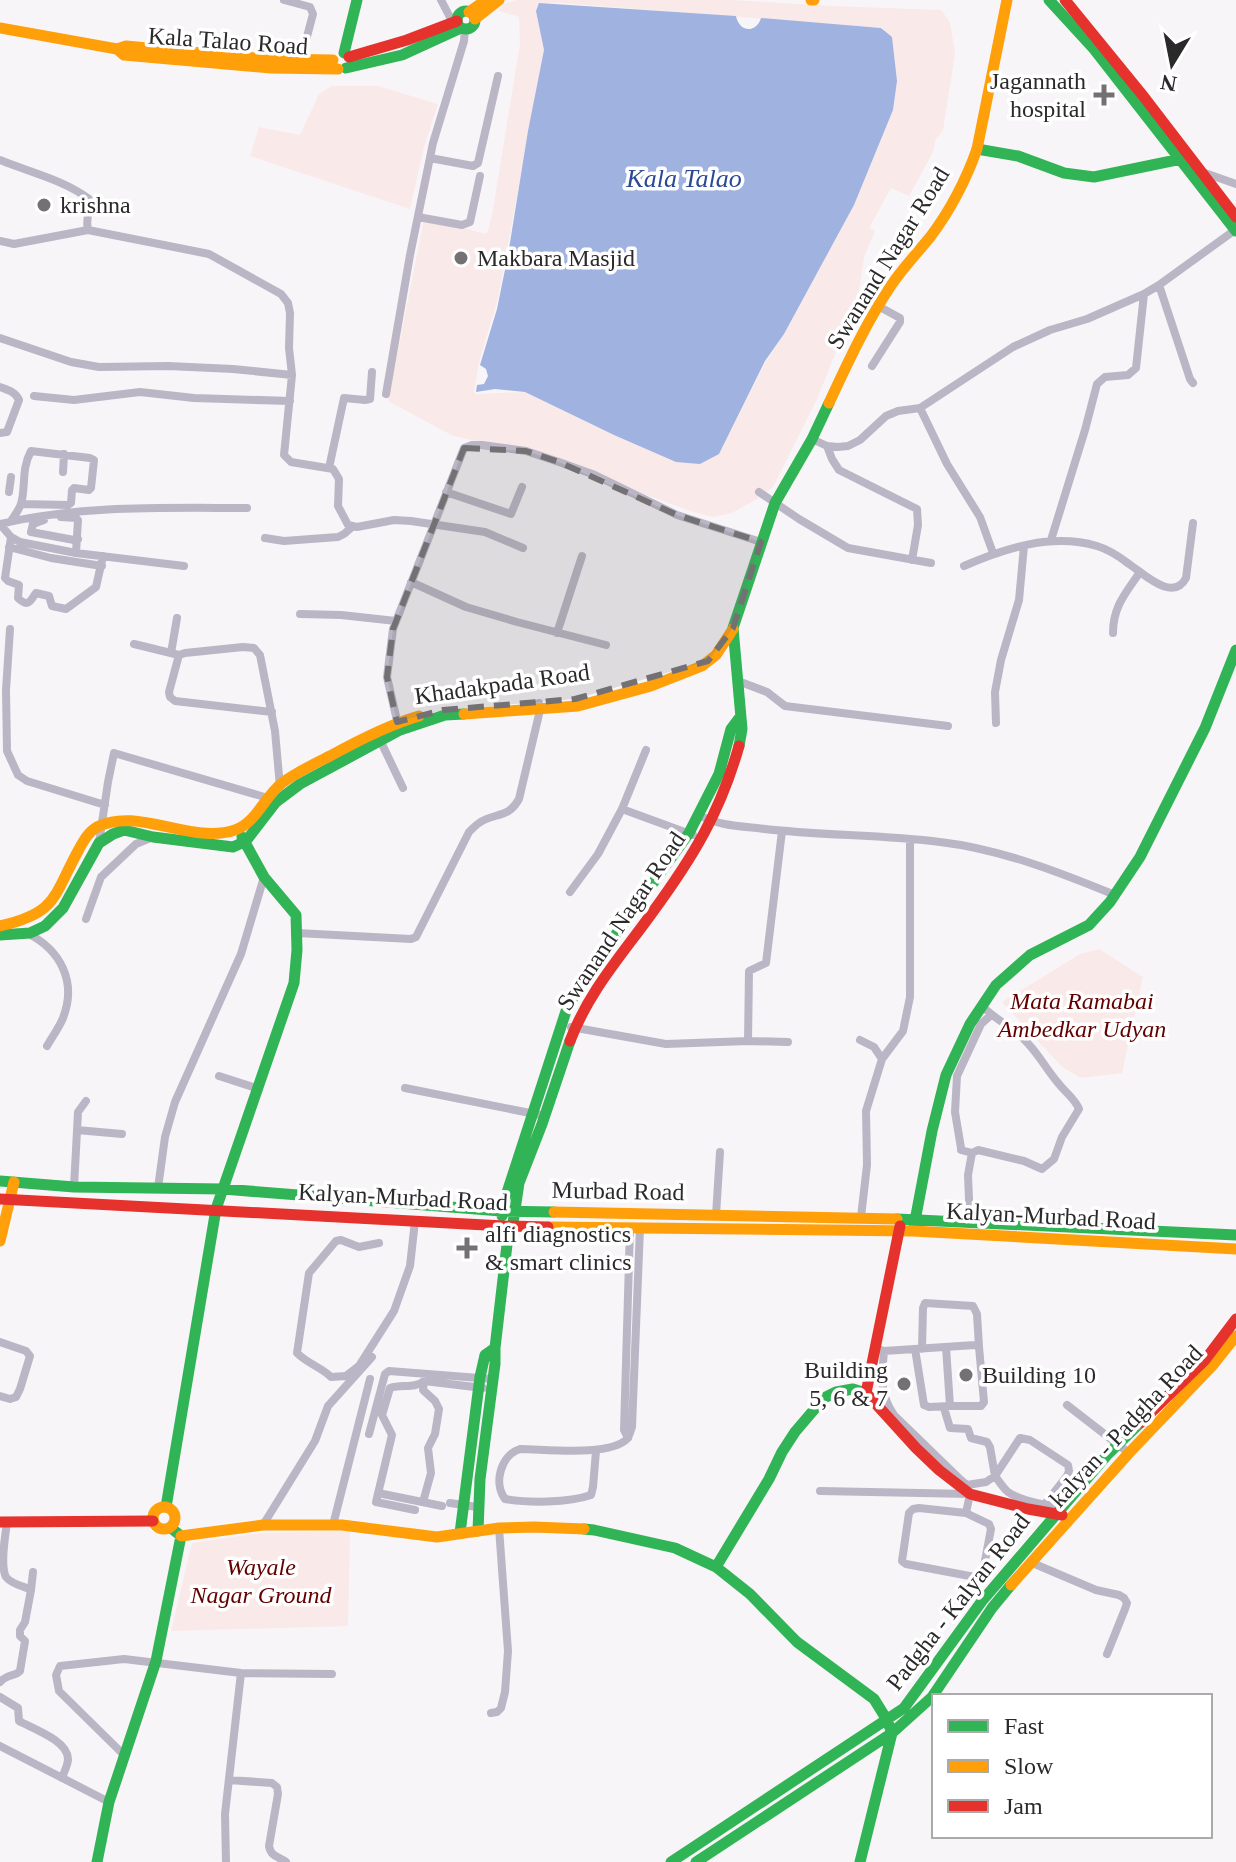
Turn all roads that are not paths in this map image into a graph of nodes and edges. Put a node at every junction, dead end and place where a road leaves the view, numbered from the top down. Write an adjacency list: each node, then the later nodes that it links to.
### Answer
1 (284, 0): 15 (street)
2 (357, 0): 13 (main road)
3 (441, 0): 10 (street)
4 (486, 0): 9 (main road)
5 (499, 0): 9 (main road)
6 (1007, 0): 17 (main road, Swanand Nagar Road)
7 (1049, 0): 18 (main road)
8 (1065, 0): 18 (main road)
9 (472, 16): 10 (main road)
10 (459, 25): 12 (main road, Kala Talao Road); 14 (main road, Kala Talao Road); 20 (street)
11 (0, 28): 15 (main road, Kala Talao Road)
12 (375, 50): 13 (main road, Kala Talao Road); 14 (main road)
13 (342, 62): 14 (main road, Kala Talao Road); 15 (main road, Kala Talao Road)
14 (378, 62)
15 (267, 64)
16 (498, 76): 20 (street)
17 (977, 149): 18 (main road); 32 (main road, Swanand Nagar Road)
18 (1185, 158): 22 (main road); 28 (main road)
19 (0, 160): 27 (street)
20 (429, 161): 21 (street); 25 (street)
21 (467, 170)
22 (1204, 173): 24 (street); 26 (main road)
23 (480, 176): 25 (street)
24 (1236, 184)
25 (418, 217): 39 (street)
26 (1236, 217)
27 (88, 230): 29 (street); 36 (street)
28 (1236, 230): 30 (street)
29 (0, 241)
30 (1159, 285): 31 (street); 37 (street)
31 (1144, 294): 42 (street); 65 (street)
32 (878, 306): 34 (street); 44 (main road, Swanand Nagar Road)
33 (0, 338): 36 (street)
34 (872, 366)
35 (372, 372): 47 (street)
36 (292, 375): 41 (street)
37 (1193, 383)
38 (0, 387): 43 (street)
39 (386, 394)
40 (34, 396): 41 (street)
41 (290, 401): 47 (street)
42 (920, 408): 45 (street); 71 (street)
43 (0, 433)
44 (812, 439): 45 (street); 54 (main road, Swanand Nagar Road)
45 (827, 446): 74 (street)
46 (64, 454): 48 (street); 55 (street); 55 (street)
47 (329, 468): 61 (street)
48 (63, 472)
49 (11, 477): 50 (street)
50 (0, 485)
51 (522, 487): 52 (street)
52 (446, 492): 60 (street); 66 (street)
53 (759, 492): 54 (street)
54 (775, 503): 66 (main road, Swanand Nagar Road); 74 (street)
55 (21, 504): 57 (street)
56 (247, 508): 57 (street)
57 (11, 521): 59 (street)
58 (1193, 523): 80 (street)
59 (0, 524): 68 (street)
60 (433, 524): 61 (street); 69 (street); 81 (street)
61 (352, 527): 63 (street)
62 (31, 532): 64 (street); 64 (street); 68 (street)
63 (265, 538)
64 (78, 539): 70 (street)
65 (1051, 540): 67 (street); 80 (street)
66 (761, 542): 85 (main road, Swanand Nagar Road)
67 (1024, 546): 71 (street); 98 (street)
68 (17, 547): 70 (street); 76 (street); 79 (street)
69 (523, 548)
70 (80, 553): 72 (street); 79 (street)
71 (993, 553): 78 (street)
72 (103, 556): 76 (street); 77 (street)
73 (582, 556): 87 (street)
74 (912, 560): 75 (street)
75 (931, 563)
76 (102, 566): 79 (street)
77 (184, 566)
78 (964, 566)
79 (81, 568)
80 (1140, 572): 88 (street)
81 (411, 582): 84 (street); 87 (street)
82 (300, 614): 84 (street)
83 (177, 618): 92 (street)
84 (396, 621): 99 (street)
85 (733, 628): 93 (main road); 94 (main road, Swanand Nagar Road)
86 (10, 629): 108 (street)
87 (557, 633): 90 (street)
88 (1113, 633)
89 (134, 644): 92 (street)
90 (606, 645)
91 (1236, 650): 125 (main road)
92 (175, 654): 97 (street); 97 (street)
93 (712, 658): 94 (main road); 96 (main road, Khadakpada Road)
94 (737, 663): 95 (main road, Swanand Nagar Road)
95 (738, 681): 100 (street); 104 (main road, Swanand Nagar Road)
96 (540, 707): 99 (main road, Khadakpada Road); 129 (street)
97 (272, 712): 106 (street)
98 (996, 723)
99 (398, 726): 101 (main road, Khadakpada Road); 103 (main road, Khadakpada Road)
100 (948, 726)
101 (380, 740): 103 (main road, Khadakpada Road); 105 (street)
102 (646, 750): 109 (street)
103 (345, 754): 106 (main road, Khadakpada Road)
104 (725, 776): 110 (main road, Swanand Nagar Road); 111 (main road, Swanand Nagar Road)
105 (403, 788)
106 (282, 790): 107 (main road, Khadakpada Road); 121 (main road, Khadakpada Road)
107 (268, 798): 108 (street); 114 (main road, Khadakpada Road)
108 (105, 805): 112 (street)
109 (622, 809): 116 (street); 124 (street)
110 (699, 815): 111 (street); 116 (main road, Swanand Nagar Road)
111 (712, 823): 115 (street); 119 (main road, Swanand Nagar Road)
112 (100, 826): 113 (main road); 122 (street); 127 (main road)
113 (162, 827): 117 (street); 118 (main road)
114 (237, 830): 118 (main road); 121 (main road)
115 (782, 831): 120 (street); 136 (street)
116 (689, 833): 119 (street); 130 (main road, Swanand Nagar Road)
117 (153, 837): 118 (main road); 122 (main road); 126 (street)
118 (218, 839): 121 (main road)
119 (703, 840): 131 (main road, Swanand Nagar Road)
120 (910, 840): 125 (street); 139 (street)
121 (246, 841): 123 (main road)
122 (99, 843): 128 (main road)
123 (264, 877): 129 (main road); 152 (street)
124 (570, 892)
125 (1115, 895): 132 (main road)
126 (86, 919)
127 (1, 927): 128 (main road)
128 (30, 933): 138 (street)
129 (297, 933): 142 (main road)
130 (581, 984): 131 (main road); 134 (main road, Swanand Nagar Road)
131 (594, 991): 134 (main road, Swanand Nagar Road)
132 (982, 1006): 133 (street); 164 (main road)
133 (991, 1015): 148 (street); 148 (street)
134 (568, 1026): 136 (street); 144 (main road, Swanand Nagar Road)
135 (860, 1040): 139 (street)
136 (748, 1041): 137 (street)
137 (788, 1042)
138 (47, 1046)
139 (882, 1059): 160 (street)
140 (219, 1076): 142 (street)
141 (405, 1088): 144 (street)
142 (259, 1089): 153 (main road)
143 (86, 1101): 145 (street)
144 (539, 1115): 156 (main road, Swanand Nagar Road); 157 (main road, Swanand Nagar Road)
145 (77, 1130): 146 (street); 151 (street)
146 (122, 1134)
147 (720, 1152): 158 (street)
148 (972, 1153): 162 (street)
149 (0, 1181): 150 (main road, Murbad Road)
150 (14, 1182): 151 (main road, Murbad Road); 154 (main road)
151 (74, 1187): 152 (main road, Murbad Road)
152 (158, 1188): 153 (main road, Murbad Road)
153 (223, 1189): 155 (main road); 156 (main road, Murbad Road)
154 (5, 1199): 155 (main road, Kalyan-Murbad Road); 170 (main road)
155 (216, 1209): 161 (main road, Kalyan-Murbad Road); 201 (main road)
156 (501, 1211): 157 (main road, Murbad Road); 166 (main road, Swanand Nagar Road)
157 (515, 1211): 158 (main road, Murbad Road); 166 (main road, Swanand Nagar Road)
158 (716, 1215): 159 (main road, Murbad Road)
159 (770, 1216): 160 (main road, Murbad Road); 167 (main road)
160 (861, 1217): 163 (main road, Murbad Road)
161 (416, 1220): 166 (main road, Kalyan-Murbad Road); 171 (street)
162 (970, 1223): 164 (main road, Murbad Road); 168 (main road, Murbad Road)
163 (900, 1224): 164 (main road, Murbad Road); 167 (main road, Kalyan-Murbad Road); 179 (main road)
164 (914, 1225): 168 (main road, Kalyan-Murbad Road)
165 (635, 1228): 166 (main road, Kalyan-Murbad Road); 167 (main road, Kalyan-Murbad Road); 192 (street)
166 (508, 1229): 184 (main road)
167 (770, 1230)
168 (1074, 1233): 169 (main road, Murbad Road); 172 (main road, Kalyan-Murbad Road)
169 (1236, 1235)
170 (0, 1241)
171 (379, 1243)
172 (1236, 1249)
173 (1236, 1319): 181 (main road)
174 (1236, 1336): 181 (main road, kalyan - Padgha Road)
175 (0, 1342): 186 (street)
176 (946, 1347): 177 (street); 178 (street); 189 (street)
177 (979, 1347): 178 (street); 189 (street)
178 (919, 1349): 179 (street); 189 (street)
179 (880, 1350): 185 (main road); 194 (street)
180 (372, 1357): 209 (street)
181 (1208, 1363): 188 (main road, kalyan - Padgha Road)
182 (370, 1379): 210 (street)
183 (424, 1381): 184 (street); 196 (street); 198 (street)
184 (485, 1383): 190 (street); 200 (main road); 202 (main road)
185 (866, 1393): 197 (main road); 218 (main road)
186 (0, 1396)
187 (1067, 1405): 191 (street)
188 (1166, 1406): 191 (main road, Padgha - Kalyan Road); 193 (main road, kalyan - Padgha Road)
189 (947, 1407): 194 (street)
190 (369, 1434)
191 (1119, 1444): 193 (street); 204 (main road, Padgha - Kalyan Road)
192 (596, 1451): 192 (street)
193 (1129, 1453): 206 (main road, kalyan - Padgha Road)
194 (995, 1476): 199 (street); 199 (street)
195 (820, 1491): 197 (street)
196 (378, 1493): 198 (street); 203 (street)
197 (970, 1494): 204 (main road); 205 (street)
198 (423, 1502): 200 (street)
199 (1045, 1504): 204 (street)
200 (463, 1506): 202 (street); 214 (main road)
201 (166, 1507): 207 (main road); 211 (main road)
202 (477, 1507): 213 (main road)
203 (415, 1510)
204 (1058, 1511): 206 (main road); 221 (main road, Padgha - Kalyan Road)
205 (966, 1513): 205 (street)
206 (1071, 1517): 217 (main road, kalyan - Padgha Road)
207 (153, 1521): 208 (main road); 211 (main road)
208 (4, 1522): 216 (street)
209 (263, 1525): 210 (main road); 215 (main road)
210 (333, 1525): 214 (main road)
211 (171, 1528): 215 (main road)
212 (499, 1528): 213 (main road); 218 (main road); 230 (street)
213 (478, 1531): 214 (main road)
214 (460, 1533)
215 (181, 1536): 223 (main road)
216 (1, 1561): 220 (street)
217 (1030, 1562): 221 (main road, kalyan - Padgha Road); 222 (street)
218 (716, 1567): 231 (main road)
219 (33, 1572): 220 (street)
220 (31, 1590): 226 (street)
221 (987, 1604): 227 (main road, kalyan - Padgha Road); 231 (main road, Padgha - Kalyan Road)
222 (1107, 1654)
223 (156, 1661): 224 (street); 234 (main road); 234 (street)
224 (241, 1673): 225 (street); 236 (street)
225 (332, 1674)
226 (0, 1682)
227 (934, 1694)
228 (0, 1697): 235 (street)
229 (932, 1697): 232 (main road, kalyan - Padgha Road)
230 (491, 1713)
231 (887, 1720): 232 (main road); 238 (main road, Padgha - Kalyan Road)
232 (892, 1733): 242 (main road, kalyan - Padgha Road); 243 (main road)
233 (0, 1746): 235 (street)
234 (125, 1756): 237 (main road)
235 (62, 1778): 237 (street)
236 (229, 1780): 240 (street); 241 (street)
237 (109, 1802): 239 (main road)
238 (680, 1859)
239 (97, 1862)
240 (226, 1862)
241 (286, 1862)
242 (696, 1862)
243 (860, 1862)

